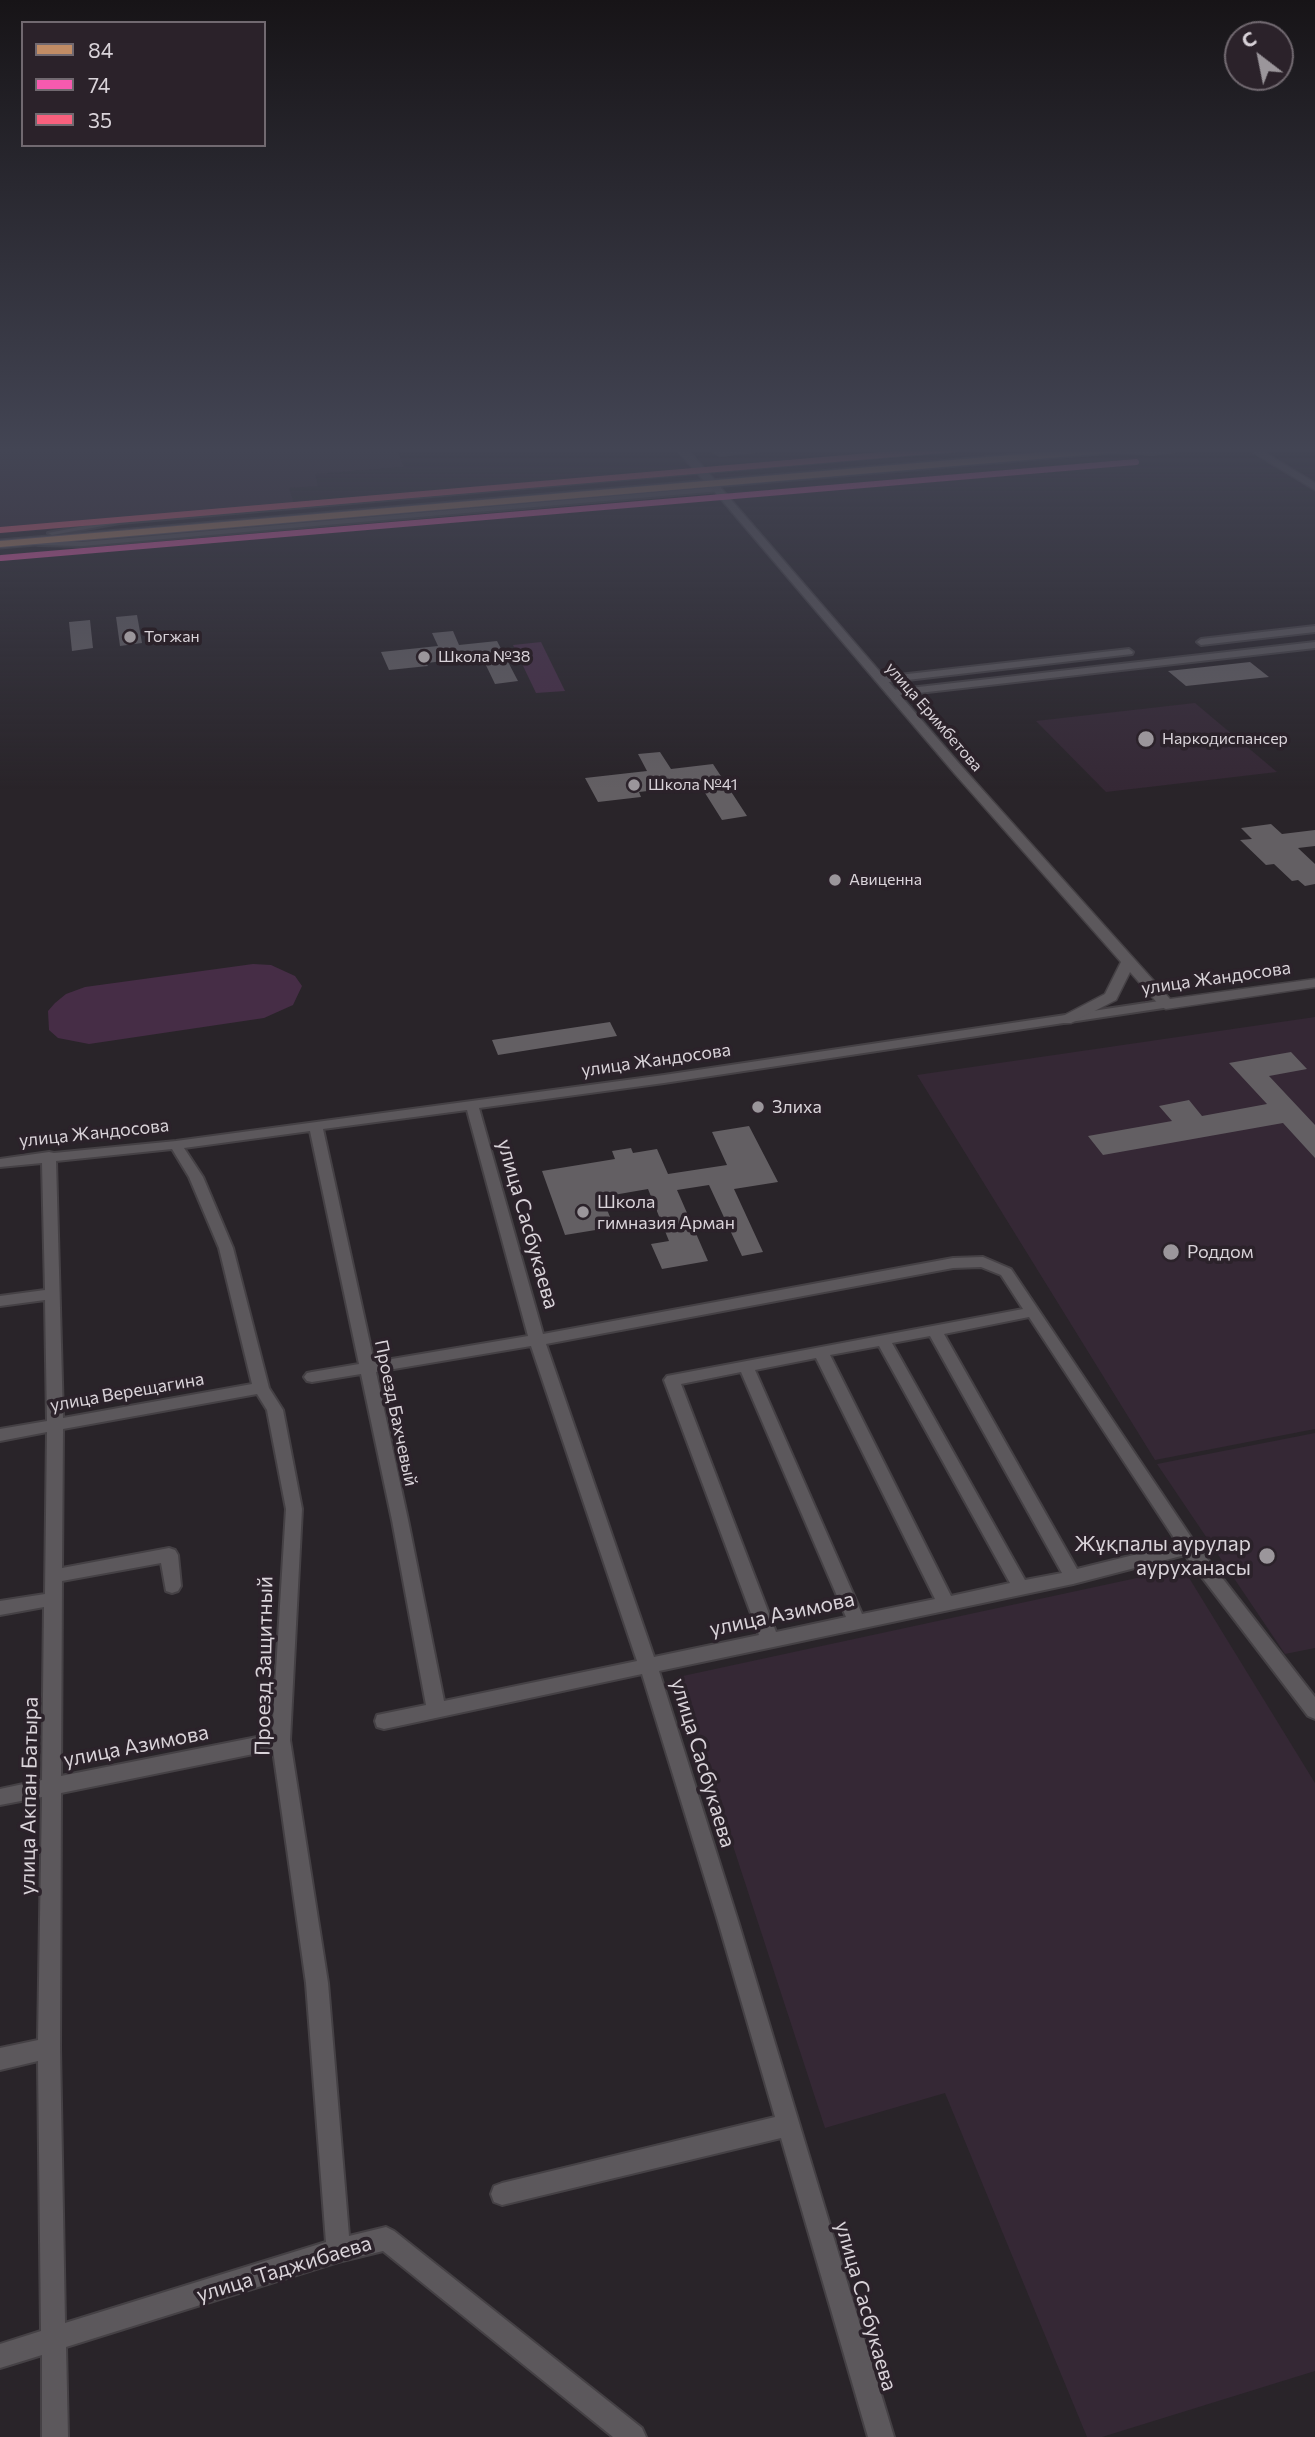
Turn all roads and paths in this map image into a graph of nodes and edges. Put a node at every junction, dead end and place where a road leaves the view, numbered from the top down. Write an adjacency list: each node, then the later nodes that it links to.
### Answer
1 (779, 562): 6 (street, улица Еримбетова)
2 (1315, 629): 3 (street)
3 (1201, 642)
4 (1315, 645): 7 (street)
5 (1129, 652): 6 (street)
6 (881, 680): 7 (street, улица Еримбетова)
7 (892, 693): 8 (street, улица Еримбетова)
8 (1128, 962): 10 (street, улица Еримбетова); 11 (street)
9 (1315, 983): 10 (street, улица Жандосова)
10 (1166, 1004): 11 (street, улица Жандосова)
11 (1066, 1020): 12 (street, улица Жандосова)
12 (472, 1105): 13 (street, улица Жандосова); 21 (street, улица Сасбукаева)
13 (316, 1126): 14 (street, улица Жандосова); 25 (street, Проезд Бахчевый)
14 (176, 1144): 15 (street, улица Жандосова); 27 (street, Проезд Защитный)
15 (49, 1156): 16 (street, улица Жандосова); 17 (street, улица Акпан Батыра)
16 (0, 1163)
17 (52, 1294): 18 (street); 28 (street, улица Акпан Батыра)
18 (0, 1301)
19 (1031, 1312): 20 (street); 21 (street); 30 (street)
20 (935, 1331): 22 (street); 32 (street)
21 (537, 1340): 25 (street); 40 (street, улица Сасбукаева)
22 (883, 1340): 23 (street); 34 (street)
23 (821, 1352): 24 (street); 36 (street)
24 (746, 1366): 38 (street); 39 (street)
25 (366, 1369): 26 (street); 41 (street, Проезд Бахчевый)
26 (312, 1377)
27 (261, 1388): 28 (street, улица Верещагина); 44 (street, Проезд Защитный)
28 (55, 1424): 29 (street, улица Верещагина); 31 (street, улица Акпан Батыра)
29 (0, 1435)
30 (1189, 1548): 32 (street, улица Азимова); 42 (street)
31 (54, 1576): 33 (street); 35 (street, улица Акпан Батыра)
32 (1073, 1577): 34 (street, улица Азимова)
33 (172, 1586)
34 (1021, 1588): 36 (street, улица Азимова)
35 (54, 1599): 37 (street); 45 (street, улица Акпан Батыра)
36 (946, 1603): 38 (street, улица Азимова)
37 (0, 1608)
38 (857, 1622): 39 (street, улица Азимова)
39 (770, 1640): 40 (street, улица Азимова)
40 (648, 1665): 41 (street, улица Азимова); 49 (street, улица Сасбукаева)
41 (436, 1709): 43 (street, улица Азимова)
42 (1315, 1710)
43 (384, 1721)
44 (281, 1740): 45 (street, улица Азимова); 51 (street, Проезд Защитный)
45 (52, 1786): 46 (street, улица Азимова); 47 (street, улица Акпан Батыра)
46 (0, 1797)
47 (49, 2048): 48 (street); 52 (street, улица Акпан Батыра)
48 (0, 2059)
49 (788, 2125): 50 (street); 56 (street, улица Сасбукаева)
50 (502, 2194)
51 (338, 2250): 52 (street, улица Таджибаева); 55 (street, улица Таджибаева)
52 (52, 2342): 53 (street, улица Таджибаева); 54 (street, улица Акпан Батыра)
53 (0, 2356)
54 (55, 2437)
55 (633, 2437)
56 (881, 2437)

